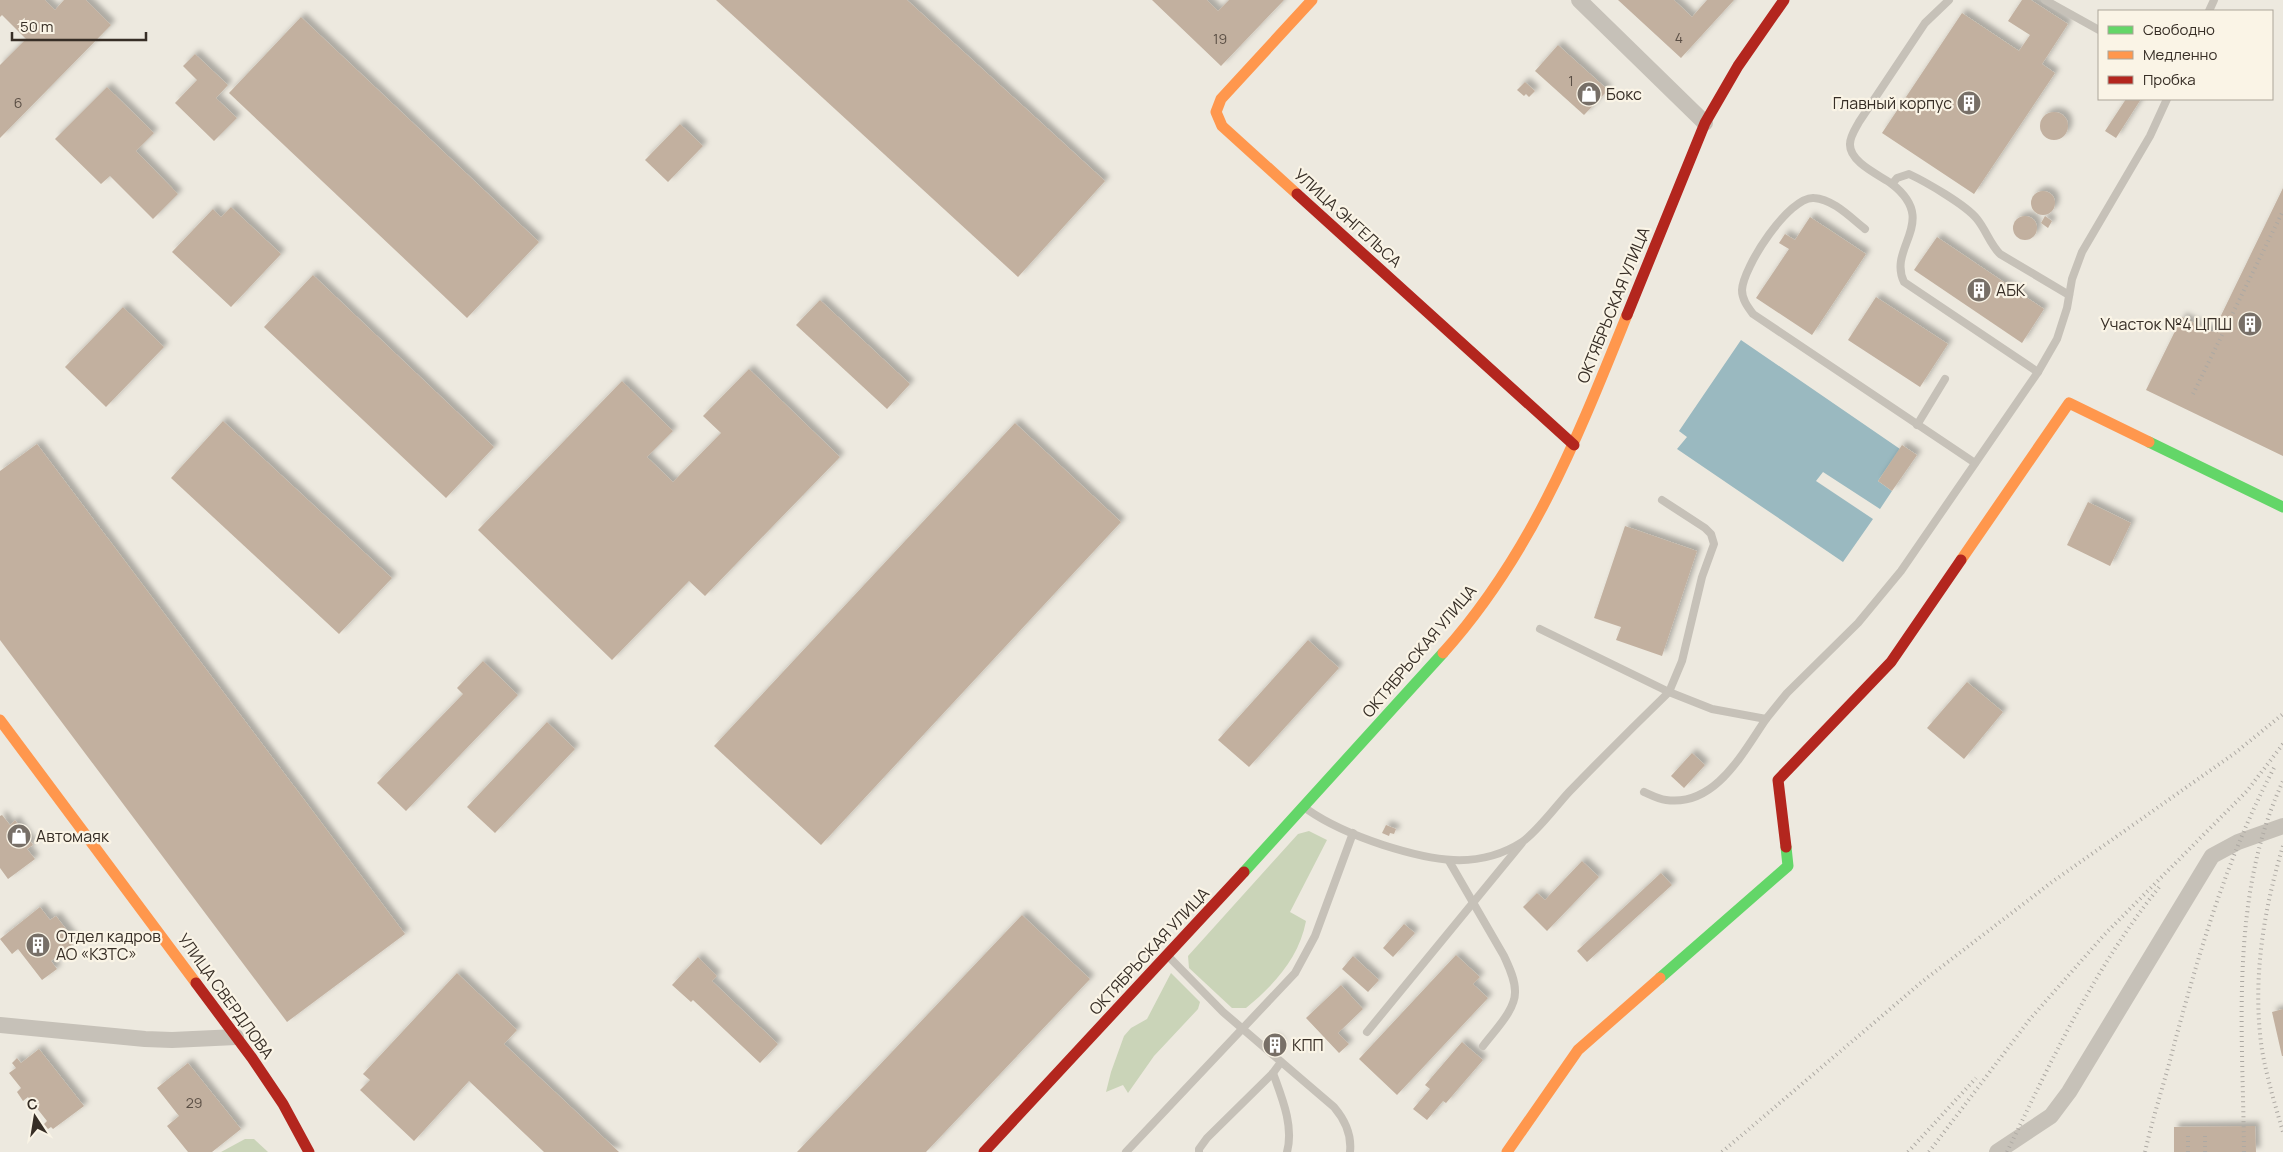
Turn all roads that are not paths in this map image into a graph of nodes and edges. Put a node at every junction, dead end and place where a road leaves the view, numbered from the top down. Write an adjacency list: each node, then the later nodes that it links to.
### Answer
1 (1312, 0): 15 (main road, УЛИЦА ЭНГЕЛЬСА)
2 (1578, 0): 8 (street)
3 (1784, 0): 8 (main road, ОКТЯБРЬСКАЯ УЛИЦА)
4 (1949, 0): 9 (lane)
5 (2045, 0): 6 (lane)
6 (2098, 29)
7 (2167, 100): 11 (lane)
8 (1705, 123): 15 (main road, ОКТЯБРЬСКАЯ УЛИЦА)
9 (1892, 184): 11 (lane); 12 (lane)
10 (1865, 229): 14 (lane)
11 (2069, 296): 12 (lane)
12 (2038, 372): 16 (lane)
13 (1945, 379): 14 (lane)
14 (1917, 424): 16 (lane)
15 (1574, 445): 24 (main road, ОКТЯБРЬСКАЯ УЛИЦА)
16 (1975, 464): 22 (lane)
17 (1662, 500): 20 (lane)
18 (2283, 507): 44 (main road)
19 (1540, 629): 20 (lane)
20 (1668, 692): 22 (lane); 27 (lane)
21 (0, 720): 34 (main road, УЛИЦА СВЕРДЛОВА)
22 (1766, 720): 23 (lane)
23 (1644, 792)
24 (1304, 807): 26 (lane); 30 (main road, ОКТЯБРЬСКАЯ УЛИЦА)
25 (2283, 826): 45 (street)
26 (1353, 834): 28 (lane); 32 (lane)
27 (1523, 841): 28 (lane); 29 (lane)
28 (1449, 861): 29 (lane)
29 (1474, 903): 33 (lane); 35 (lane)
30 (1168, 955): 32 (lane); 39 (main road, ОКТЯБРЬСКАЯ УЛИЦА)
31 (0, 1025): 34 (street)
32 (1241, 1029): 36 (lane); 40 (lane)
33 (1367, 1032)
34 (236, 1037): 38 (main road, УЛИЦА СВЕРДЛОВА)
35 (1483, 1046)
36 (1281, 1062): 37 (lane); 43 (lane)
37 (1274, 1073): 41 (lane); 42 (lane)
38 (310, 1152)
39 (984, 1152)
40 (1126, 1152)
41 (1199, 1152)
42 (1287, 1152)
43 (1350, 1152)
44 (1507, 1152)
45 (1997, 1152)

